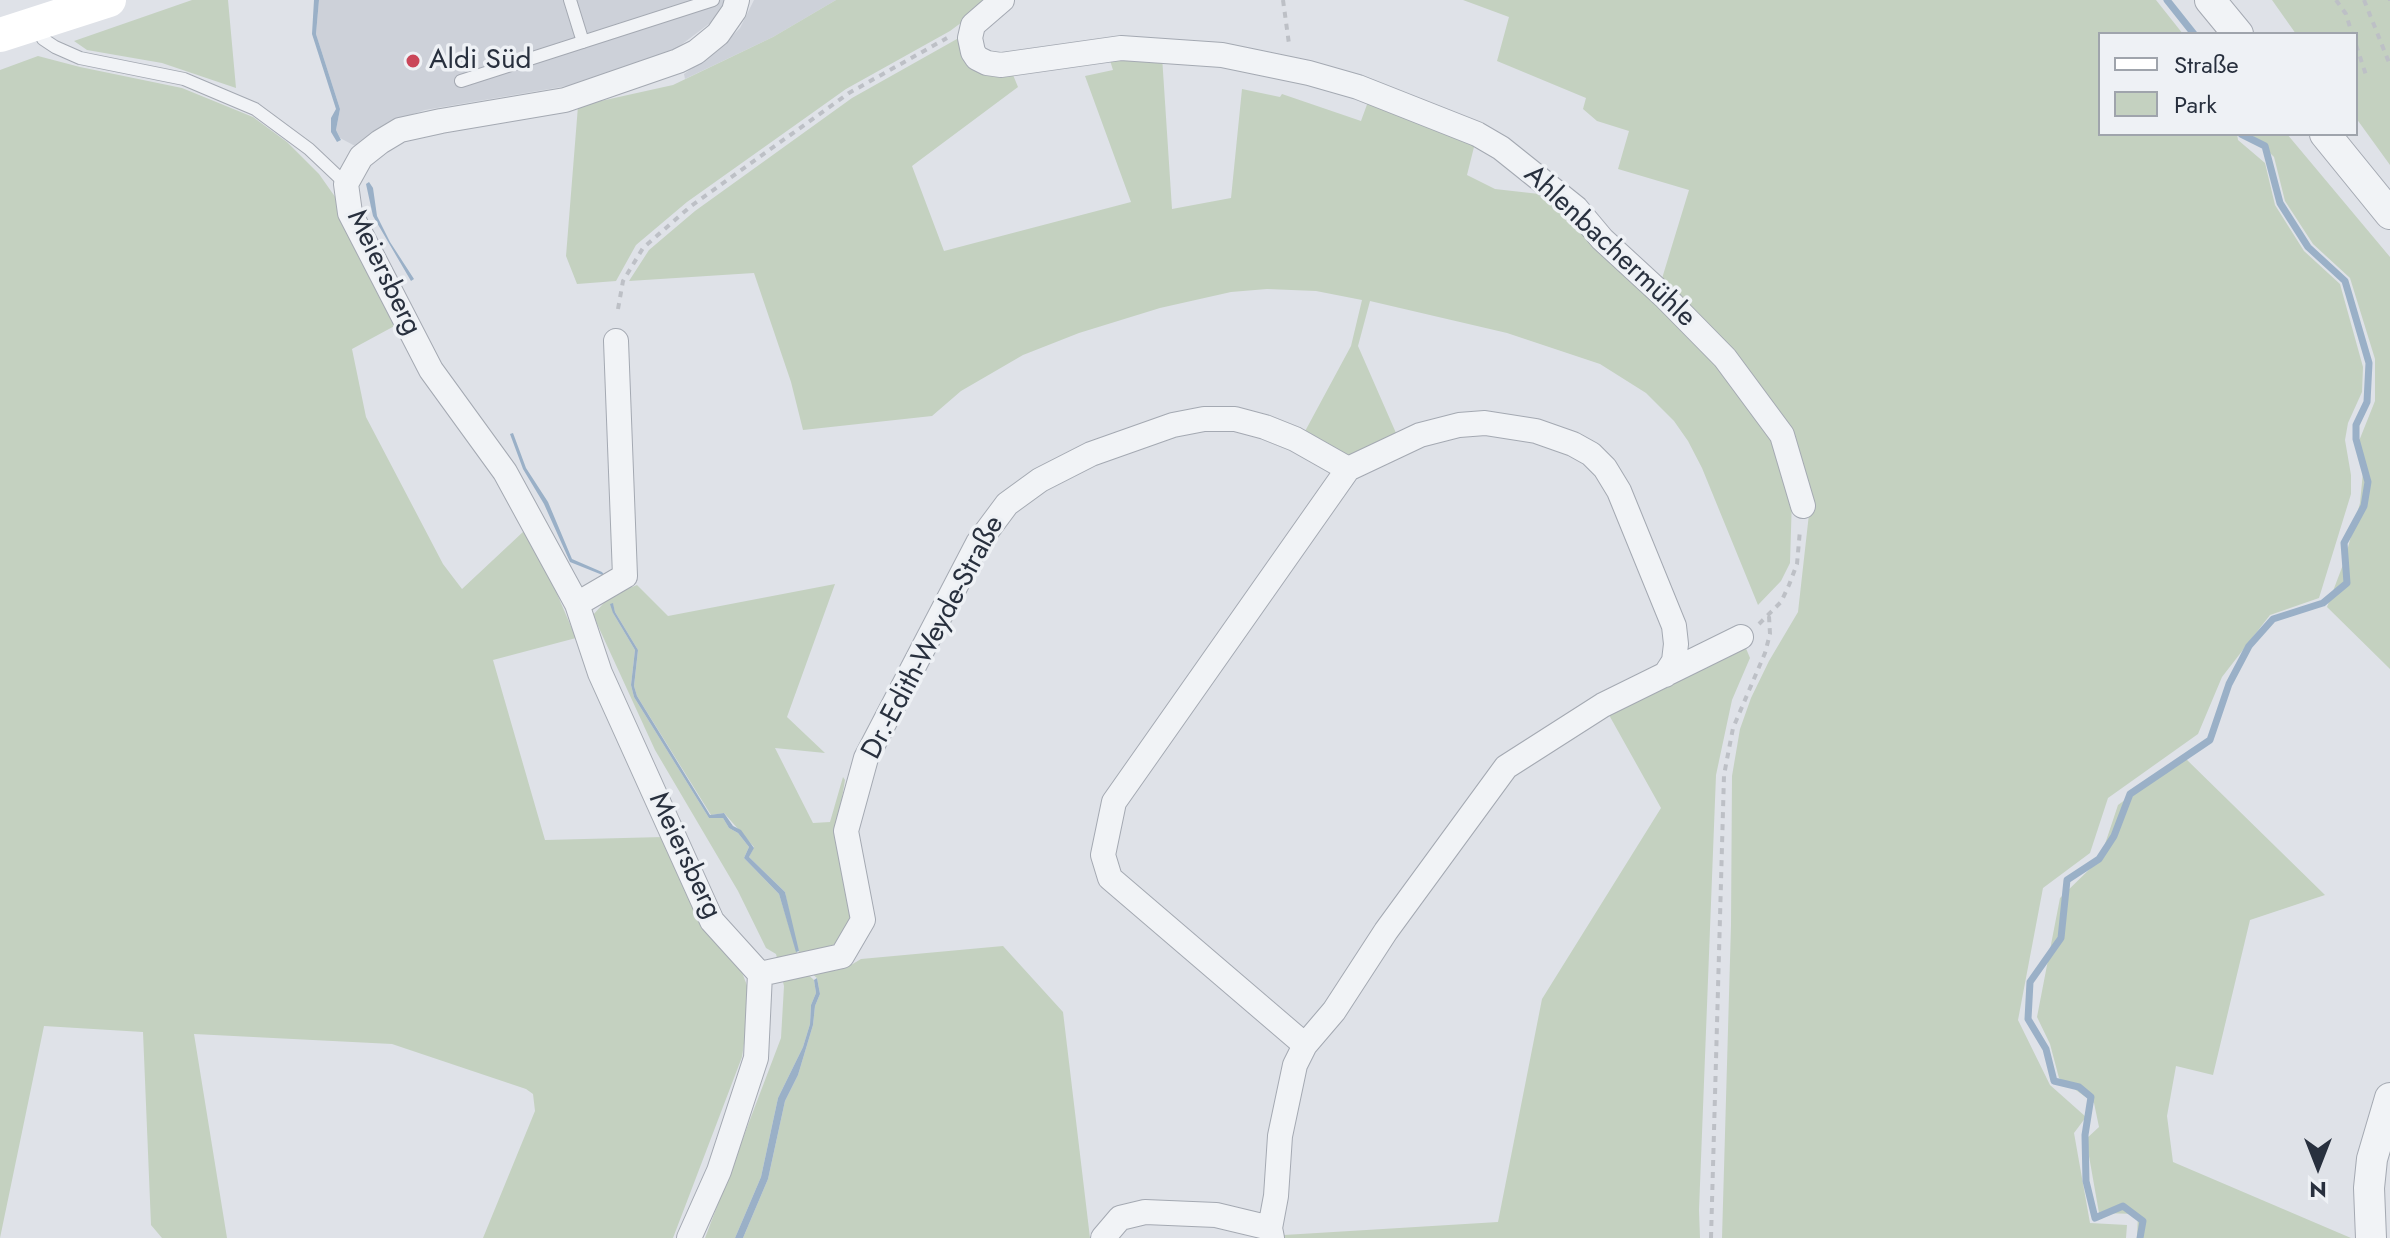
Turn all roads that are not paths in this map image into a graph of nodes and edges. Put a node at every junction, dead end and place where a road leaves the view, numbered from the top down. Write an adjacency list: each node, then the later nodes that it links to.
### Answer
1 (109, 0): 7 (main road)
2 (570, 0): 10 (lane)
3 (737, 0): 13 (street, Meiersberg)
4 (1002, 0): 17 (street, Ahlenbachermühle)
5 (2210, 0): 8 (street)
6 (706, 1): 10 (lane)
7 (37, 22): 9 (main road); 13 (lane, Meiersberg)
8 (2236, 32)
9 (0, 35)
10 (583, 42): 11 (lane)
11 (461, 81)
12 (2327, 136): 14 (street)
13 (346, 184): 18 (street, Meiersberg)
14 (2390, 214)
15 (616, 341): 18 (street)
16 (1348, 469): 20 (street); 21 (street, Dr.-Edith-Weyde-Straße); 22 (street)
17 (1803, 506)
18 (577, 604): 21 (street, Meiersberg)
19 (1741, 637): 20 (street)
20 (1665, 675): 22 (street)
21 (760, 974): 25 (street)
22 (1305, 1045): 24 (street)
23 (2390, 1098): 27 (street)
24 (1271, 1233): 26 (street)
25 (689, 1238)
26 (1103, 1238)
27 (2371, 1238)

